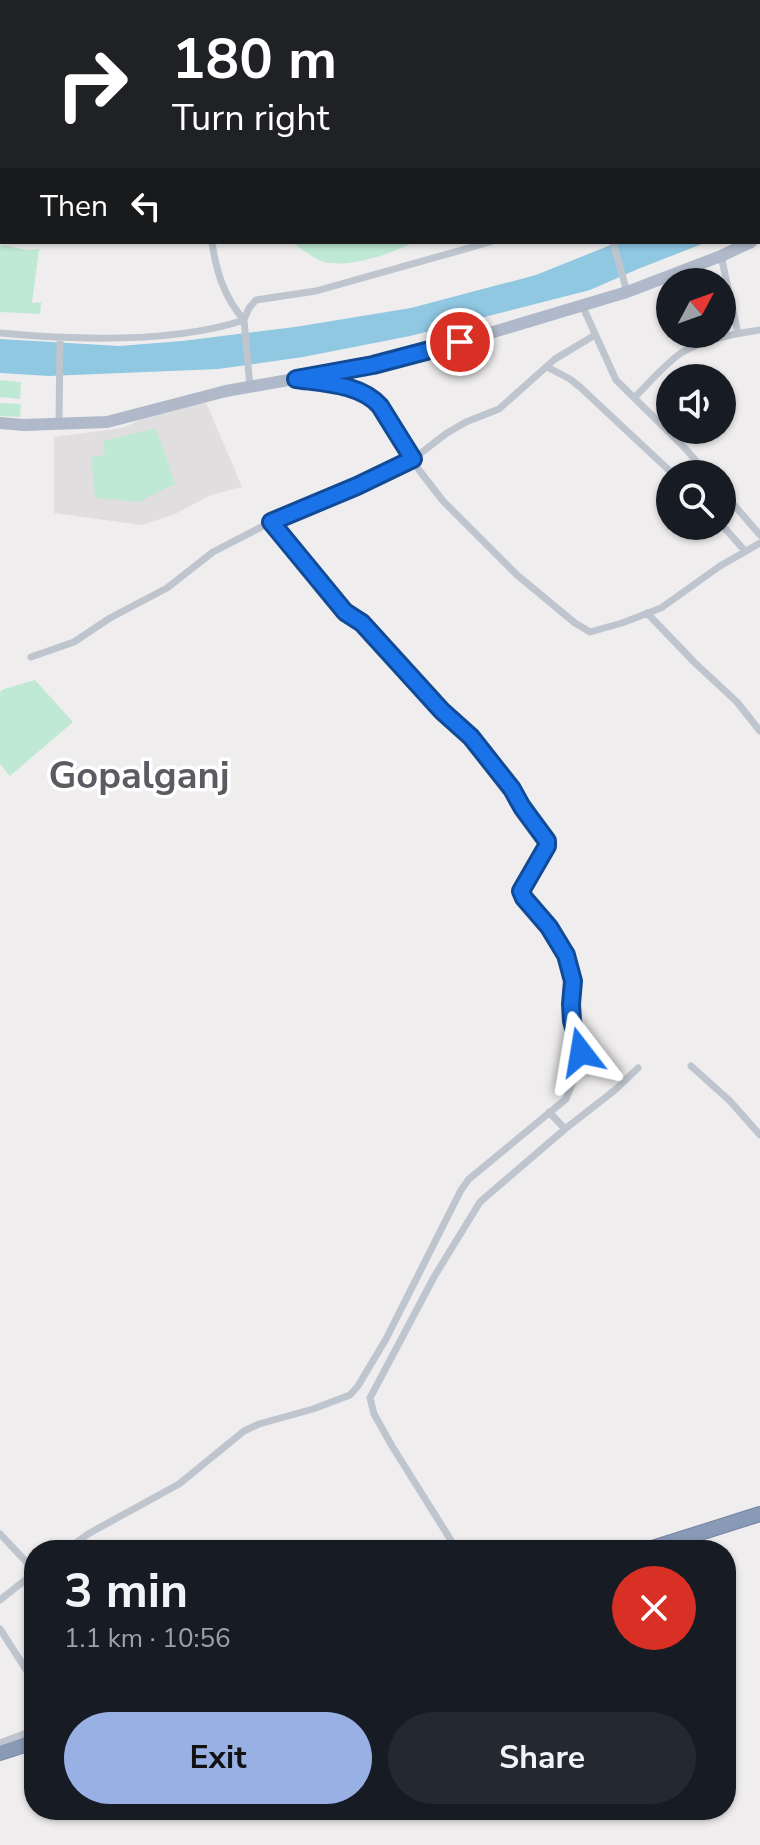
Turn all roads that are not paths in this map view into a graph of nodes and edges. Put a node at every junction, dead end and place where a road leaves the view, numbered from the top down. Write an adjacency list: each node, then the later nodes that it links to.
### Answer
1 (212, 244): 10 (street)
2 (483, 244): 10 (street)
3 (614, 244): 8 (street)
4 (747, 244): 5 (main road)
5 (721, 256): 6 (main road); 13 (street)
6 (698, 268)
7 (656, 284): 8 (main road)
8 (627, 292): 9 (main road)
9 (582, 305): 14 (street); 18 (main road)
10 (244, 323): 15 (street); 19 (street)
11 (760, 330): 13 (street)
12 (0, 333): 15 (street)
13 (738, 333)
14 (595, 335): 17 (street); 20 (street)
15 (60, 337): 22 (street)
16 (692, 348): 20 (street)
17 (547, 367): 23 (street); 24 (street)
18 (296, 379): 19 (main road); 23 (street)
19 (249, 381): 22 (main road)
20 (635, 397): 25 (street)
21 (0, 423): 22 (main road)
22 (59, 423)
23 (413, 459): 27 (street); 32 (street)
24 (658, 460)
25 (695, 460)
26 (736, 507): 28 (street)
27 (271, 522): 33 (street); 37 (street)
28 (760, 535)
29 (735, 540): 31 (street)
30 (760, 543): 31 (street)
31 (745, 551): 32 (street)
32 (647, 613): 34 (street)
33 (31, 657)
34 (760, 731)
35 (691, 1066): 39 (street)
36 (638, 1068): 38 (street)
37 (551, 1114): 38 (street); 40 (street)
38 (564, 1128): 41 (street)
39 (760, 1135)
40 (359, 1387): 41 (street); 44 (street)
41 (369, 1398): 45 (street)
42 (760, 1514): 46 (highway)
43 (0, 1534): 47 (street)
44 (80, 1540)
45 (451, 1540)
46 (678, 1540)
47 (24, 1560)
48 (24, 1580): 49 (street)
49 (0, 1600)
50 (0, 1629): 51 (street)
51 (24, 1666)
52 (24, 1734): 53 (street)
53 (0, 1743)
54 (24, 1745): 55 (highway)
55 (0, 1753)

